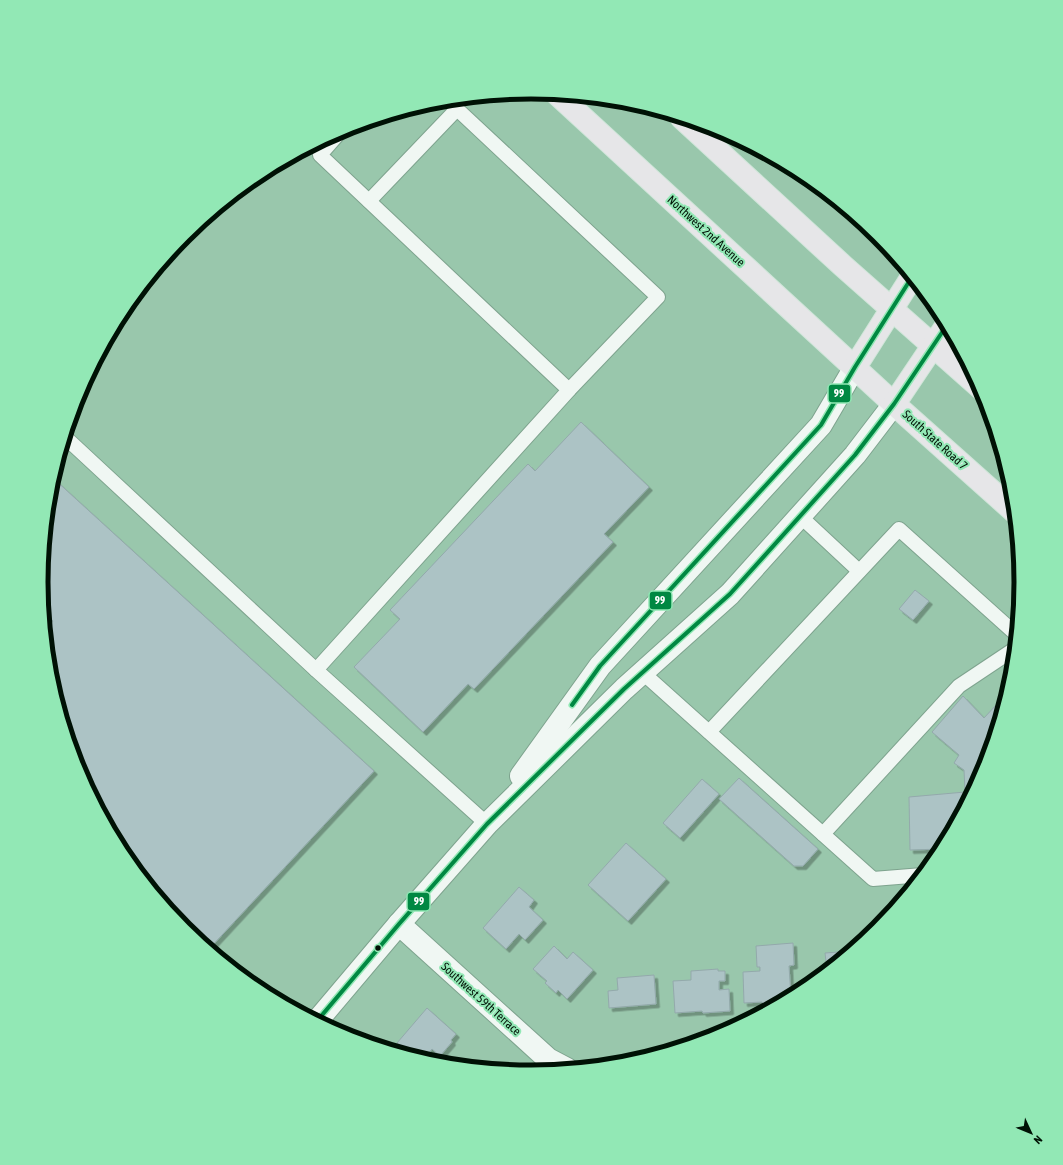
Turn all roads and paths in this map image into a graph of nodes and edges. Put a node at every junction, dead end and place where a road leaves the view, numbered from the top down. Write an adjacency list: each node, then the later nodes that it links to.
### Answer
1 (564, 100): 9 (main road, Northwest 2nd Avenue)
2 (691, 127): 6 (main road)
3 (315, 151): 4 (lane)
4 (369, 201): 11 (lane); 11 (lane)
5 (909, 281): 6 (main road)
6 (892, 309): 8 (main road); 9 (main road)
7 (944, 330): 8 (main road)
8 (933, 346): 10 (main road); 12 (main road)
9 (855, 368): 12 (main road, South State Road 7); 22 (street)
10 (969, 378)
11 (569, 390): 19 (lane)
12 (894, 404): 14 (main road, South State Road 7); 15 (street)
13 (69, 441): 19 (lane)
14 (1009, 507)
15 (800, 516): 16 (lane); 20 (street)
16 (859, 571): 17 (lane); 21 (lane)
17 (1012, 631)
18 (1010, 652): 23 (lane)
19 (316, 670): 22 (lane)
20 (644, 673): 21 (lane); 22 (street)
21 (709, 732): 23 (lane)
22 (487, 824): 25 (street)
23 (823, 834): 24 (lane)
24 (916, 876)
25 (399, 924): 26 (street); 27 (street, Southwest 59th Terrace)
26 (320, 1017)
27 (559, 1065)

